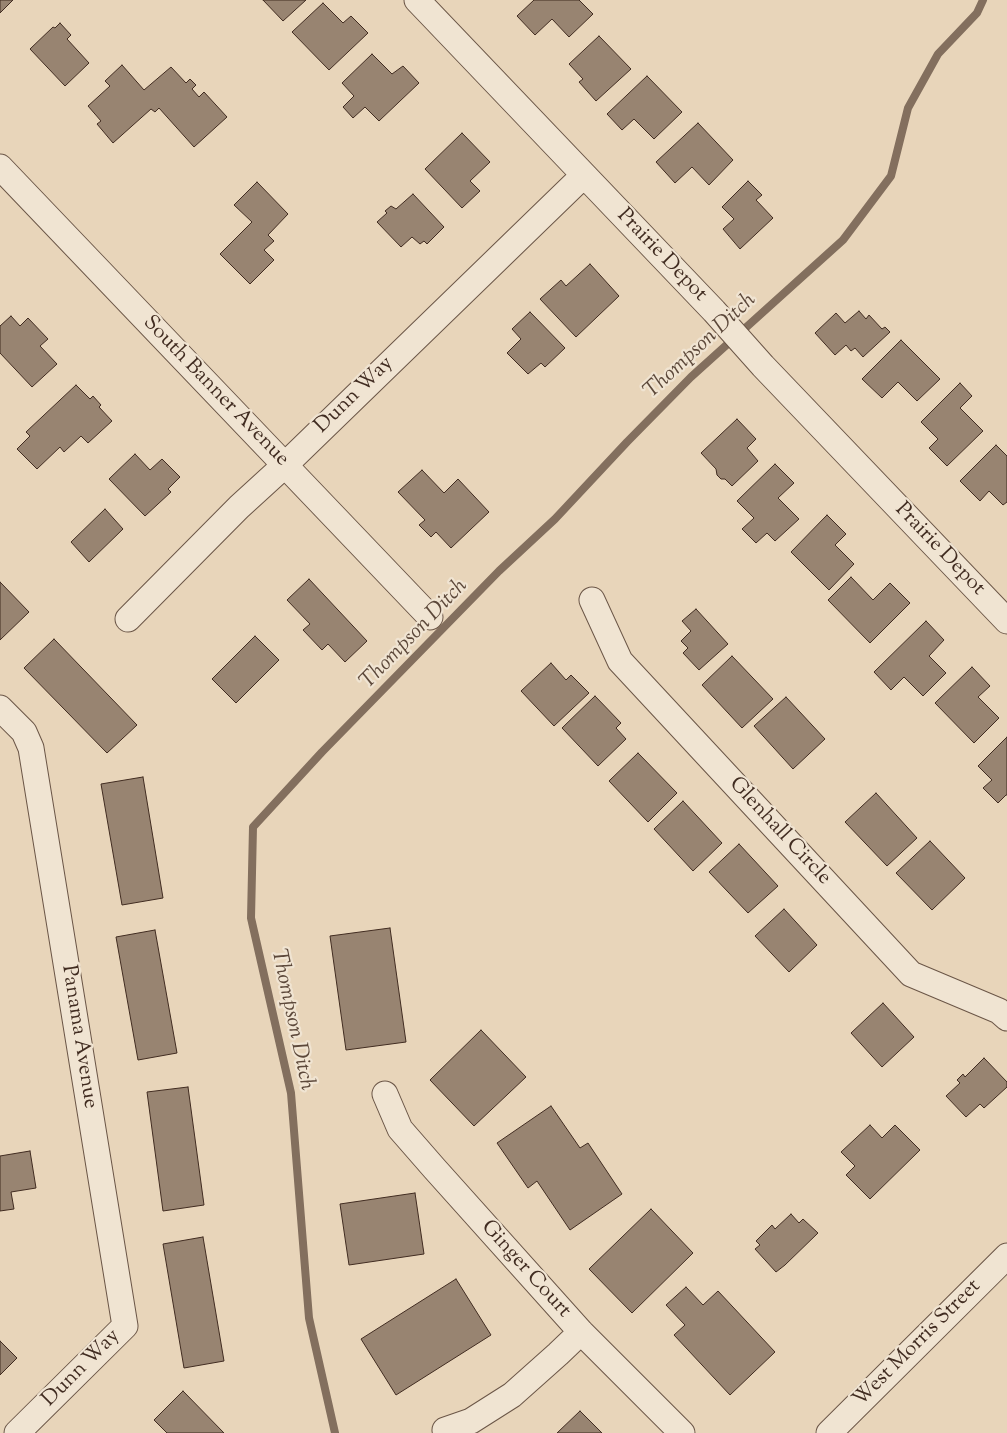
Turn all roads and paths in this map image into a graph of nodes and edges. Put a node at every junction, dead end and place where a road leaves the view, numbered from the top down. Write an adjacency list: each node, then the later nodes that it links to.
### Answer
1 (417, 0): 3 (street, Prairie Depot)
2 (0, 167): 4 (street, South Banner Avenue)
3 (584, 175): 4 (street, Dunn Way); 8 (street, Prairie Depot)
4 (285, 465): 6 (street, South Banner Avenue); 7 (street, Dunn Way)
5 (592, 600): 10 (street, Glenhall Circle)
6 (430, 617)
7 (128, 619)
8 (1007, 621)
9 (0, 708): 13 (street, Panama Avenue)
10 (1007, 1018)
11 (385, 1094): 14 (street, Ginger Court)
12 (1007, 1256): 18 (street, West Morris Street)
13 (125, 1326): 16 (street, Dunn Way)
14 (581, 1332): 15 (street); 17 (street, Ginger Court)
15 (445, 1430)
16 (17, 1433)
17 (682, 1433)
18 (828, 1433)

